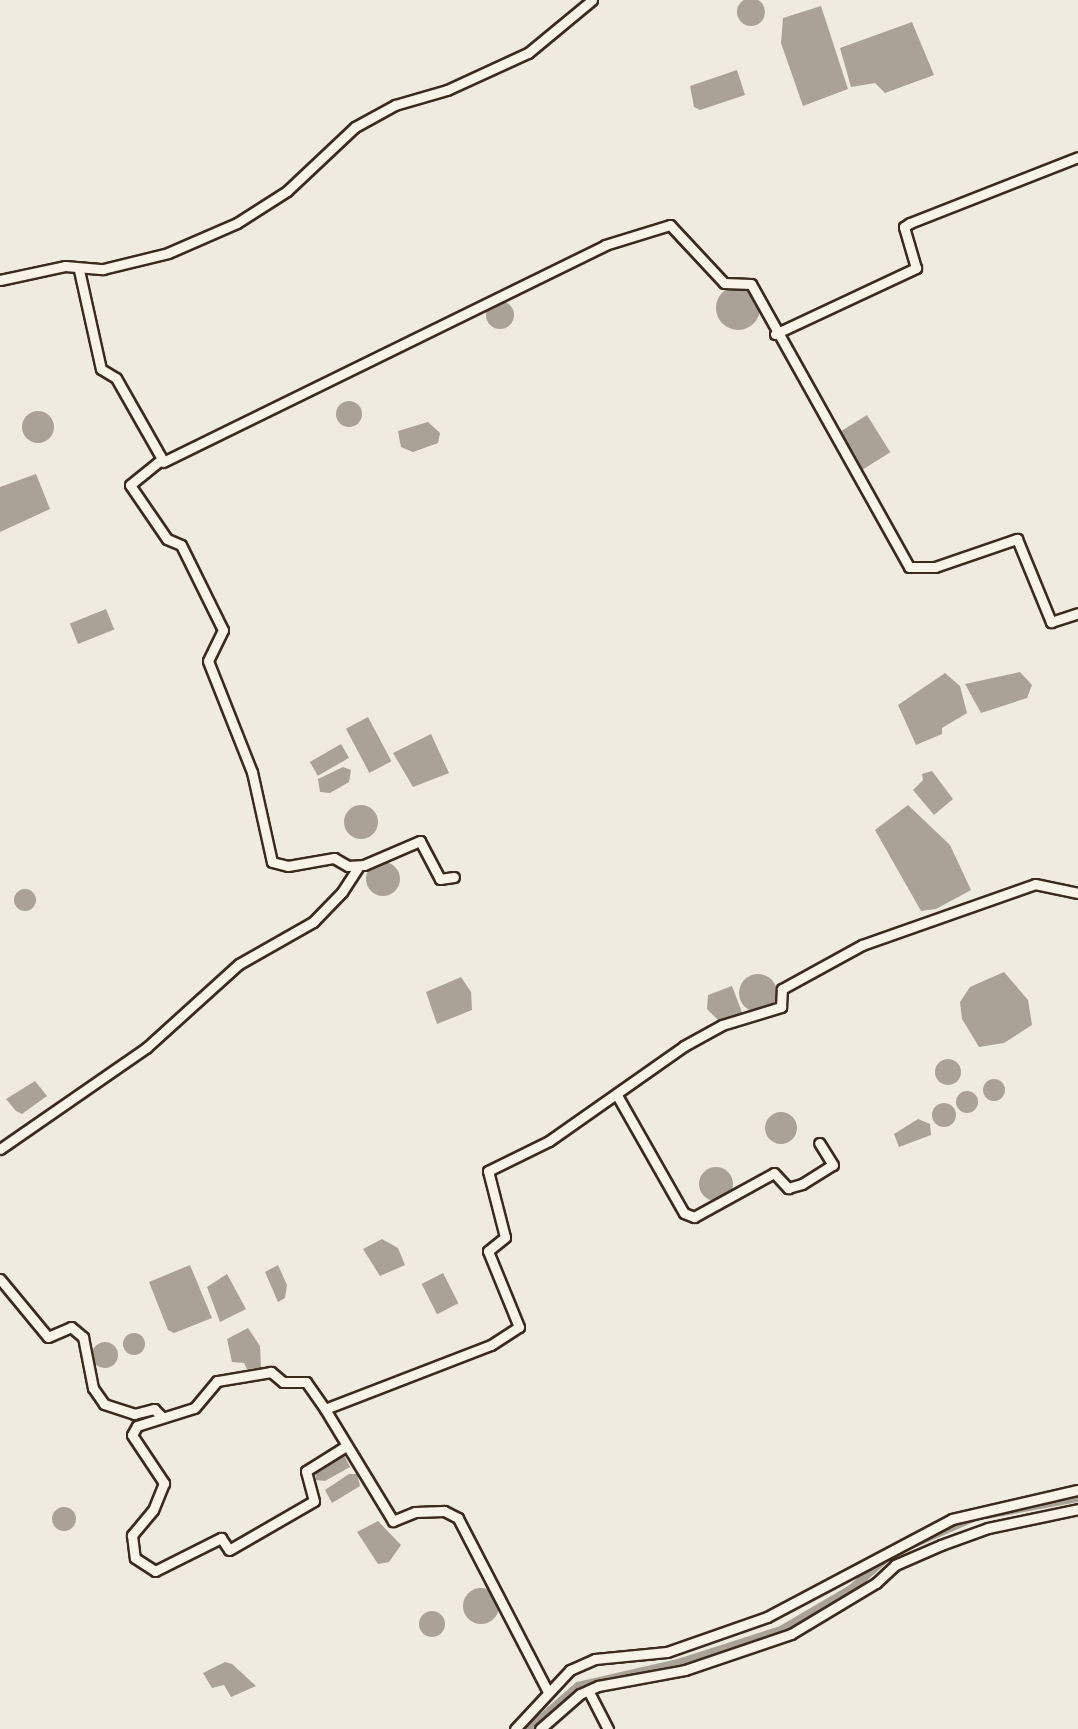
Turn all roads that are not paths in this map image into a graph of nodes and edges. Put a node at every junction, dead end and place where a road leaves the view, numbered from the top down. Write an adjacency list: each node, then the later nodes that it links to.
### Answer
1 (592, 0): 3 (street)
2 (1078, 157): 5 (street)
3 (80, 270): 4 (street); 6 (street)
4 (0, 280)
5 (775, 334): 6 (street); 7 (street)
6 (163, 462): 8 (street)
7 (1078, 613)
8 (359, 866): 9 (street); 13 (street)
9 (454, 877)
10 (1078, 893): 11 (street)
11 (618, 1097): 12 (street); 15 (street)
12 (819, 1143)
13 (0, 1149)
14 (0, 1279): 16 (street)
15 (326, 1409): 16 (street); 17 (street)
16 (162, 1417): 17 (street)
17 (346, 1446): 20 (street)
18 (1078, 1490): 20 (street)
19 (1078, 1509): 21 (street)
20 (547, 1690): 22 (street)
21 (589, 1692): 23 (street); 24 (street)
22 (515, 1729)
23 (540, 1729)
24 (608, 1729)

